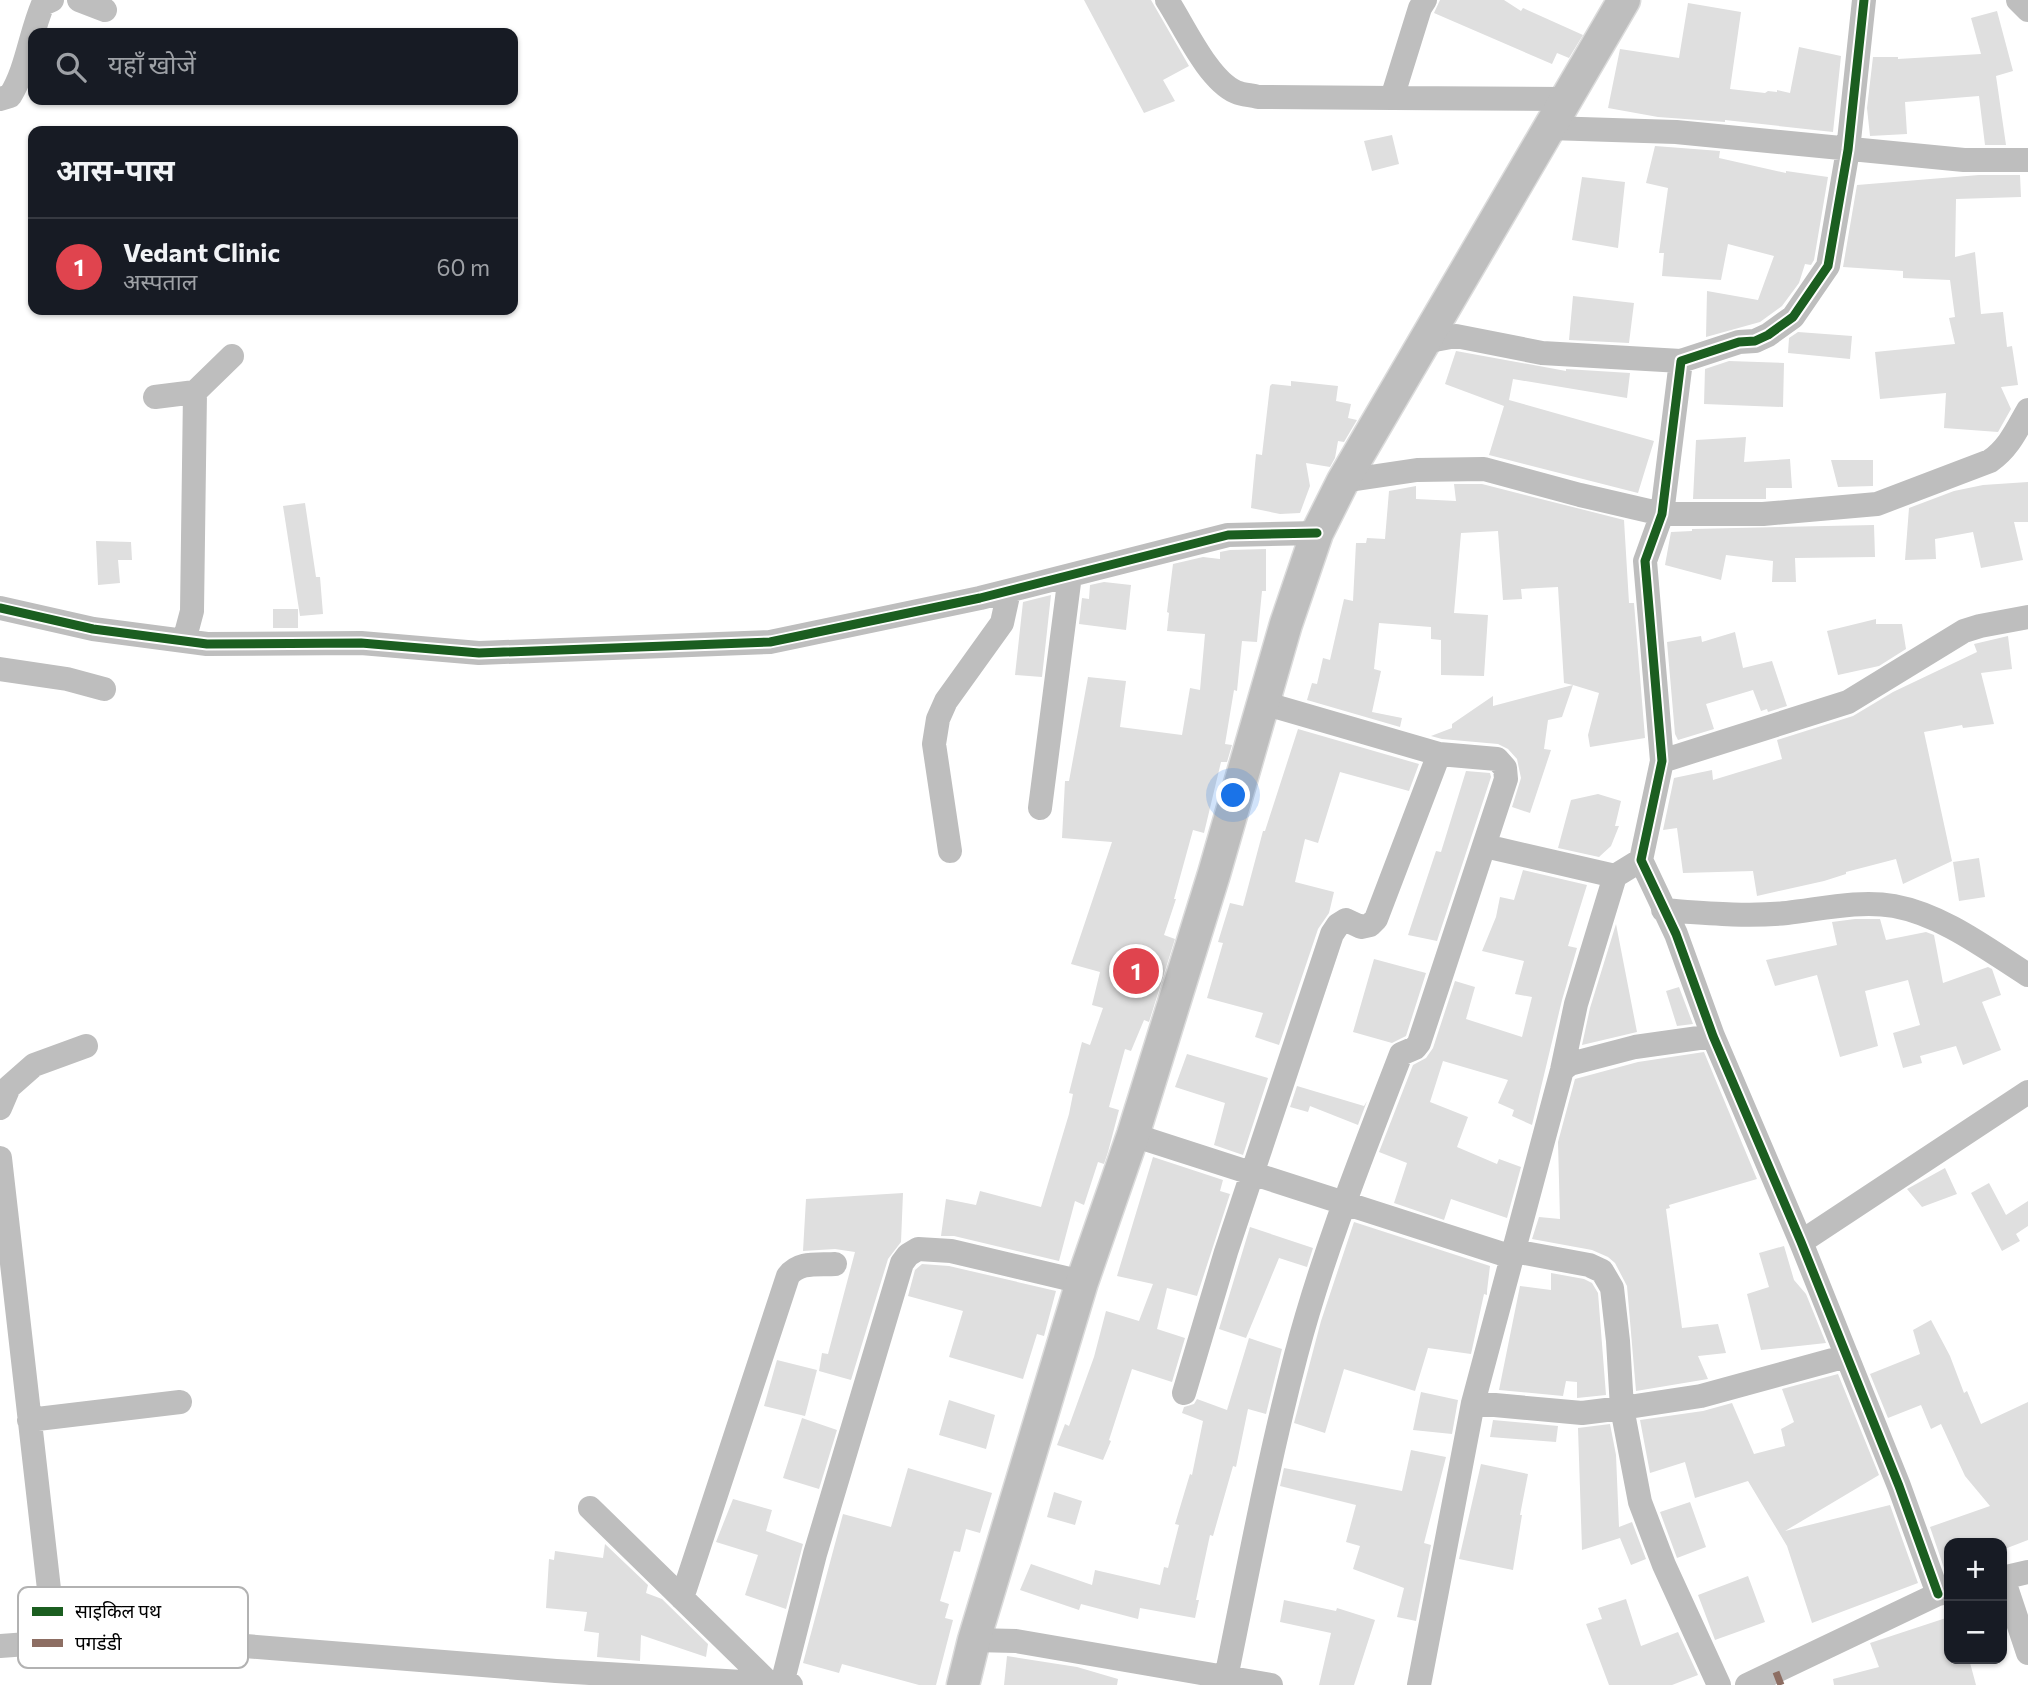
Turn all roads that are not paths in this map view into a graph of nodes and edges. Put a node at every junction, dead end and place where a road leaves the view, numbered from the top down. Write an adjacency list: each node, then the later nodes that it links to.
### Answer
1 (52, 0): 10 (street)
2 (79, 0): 8 (street)
3 (1167, 0): 12 (street)
4 (1624, 0): 14 (main road)
5 (1864, 0): 16 (street)
6 (2018, 0): 9 (street)
7 (1417, 3): 12 (street)
8 (105, 10)
9 (2028, 10)
10 (35, 28)
11 (28, 50): 13 (street)
12 (1392, 98): 14 (street)
13 (0, 99)
14 (1566, 99): 15 (main road)
15 (1549, 128): 16 (street); 18 (main road)
16 (1848, 150): 17 (street); 20 (street)
17 (2028, 160)
18 (1424, 342): 20 (street); 24 (main road)
19 (232, 356): 21 (street)
20 (1681, 361): 25 (street)
21 (195, 392): 22 (street); 31 (street)
22 (155, 397)
23 (2028, 410): 25 (street)
24 (1343, 481): 25 (street); 26 (main road)
25 (1662, 514): 36 (street)
26 (1317, 533): 27 (street); 34 (main road)
27 (1070, 575): 28 (street); 37 (street)
28 (1009, 591): 31 (street); 39 (street)
29 (0, 608): 31 (street)
30 (2028, 617): 36 (street)
31 (184, 641)
32 (0, 669): 33 (street)
33 (104, 689)
34 (1263, 703): 35 (street); 49 (main road)
35 (1439, 754): 38 (street); 51 (street)
36 (1662, 761): 40 (street)
37 (1040, 808)
38 (1485, 846): 41 (street); 52 (street)
39 (950, 851)
40 (1641, 860): 41 (street); 42 (street)
41 (1615, 876): 46 (street)
42 (1663, 910): 43 (street); 44 (street)
43 (2028, 975)
44 (1713, 1036): 46 (street); 53 (street)
45 (86, 1046): 48 (street)
46 (1562, 1070): 54 (street)
47 (2028, 1093): 53 (street)
48 (0, 1108)
49 (1133, 1135): 51 (street); 56 (main road)
50 (0, 1158): 57 (street)
51 (1253, 1173): 52 (street); 59 (street)
52 (1345, 1202): 54 (street); 76 (street)
53 (1801, 1242): 58 (street)
54 (1513, 1254): 61 (street); 62 (street)
55 (835, 1264): 70 (street)
56 (1082, 1282): 71 (main road); 77 (street)
57 (8, 1309): 63 (street)
58 (1847, 1356): 62 (street); 69 (street)
59 (1184, 1393)
60 (180, 1402): 63 (street)
61 (1473, 1403): 62 (street); 80 (street)
62 (1622, 1408): 81 (street)
63 (29, 1420): 67 (street)
64 (590, 1508): 70 (street)
65 (2028, 1572): 66 (street)
66 (2007, 1577)
67 (49, 1587)
68 (2007, 1590): 75 (street)
69 (1944, 1593): 82 (street)
70 (682, 1598): 77 (street)
71 (974, 1640): 76 (street); 78 (main road)
72 (18, 1645): 73 (street)
73 (0, 1646)
74 (248, 1646): 77 (street)
75 (2028, 1653)
76 (1226, 1678): 79 (street)
77 (780, 1684)
78 (963, 1685)
79 (1271, 1685)
80 (1419, 1685)
81 (1719, 1685)
82 (1747, 1685)

